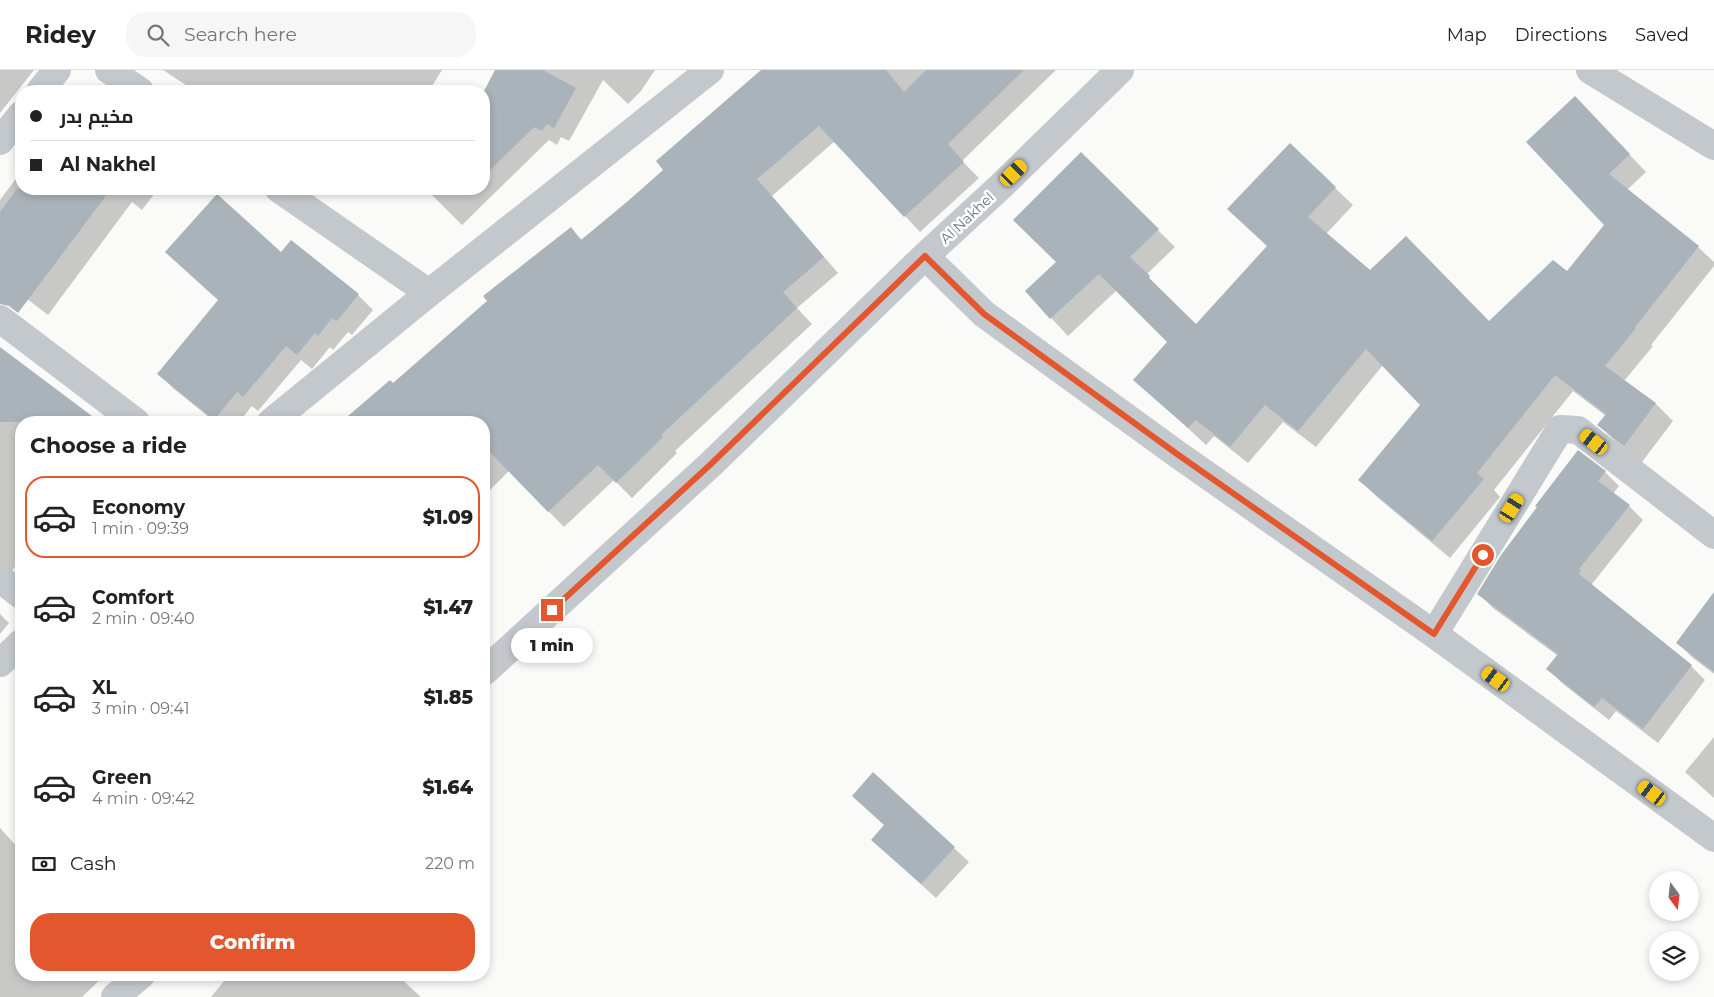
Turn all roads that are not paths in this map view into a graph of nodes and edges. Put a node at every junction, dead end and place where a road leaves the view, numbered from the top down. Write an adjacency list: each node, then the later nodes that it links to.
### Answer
1 (57, 70): 6 (street)
2 (109, 70): 7 (street)
3 (710, 70): 13 (street)
4 (1120, 70): 12 (street, Al Nakhel)
5 (1590, 70): 10 (street)
6 (45, 85)
7 (131, 85)
8 (15, 123): 9 (street)
9 (0, 142)
10 (1714, 146)
11 (288, 195): 13 (street)
12 (925, 256): 20 (street); 23 (street, Al Nakhel)
13 (429, 293): 16 (street)
14 (0, 319): 15 (street)
15 (128, 416)
16 (278, 416)
17 (1714, 535): 20 (street)
18 (0, 579): 19 (street)
19 (15, 590)
20 (1434, 634): 24 (street)
21 (15, 649): 22 (street)
22 (0, 663)
23 (490, 667)
24 (1714, 838)
25 (133, 981): 26 (street)
26 (114, 997)

